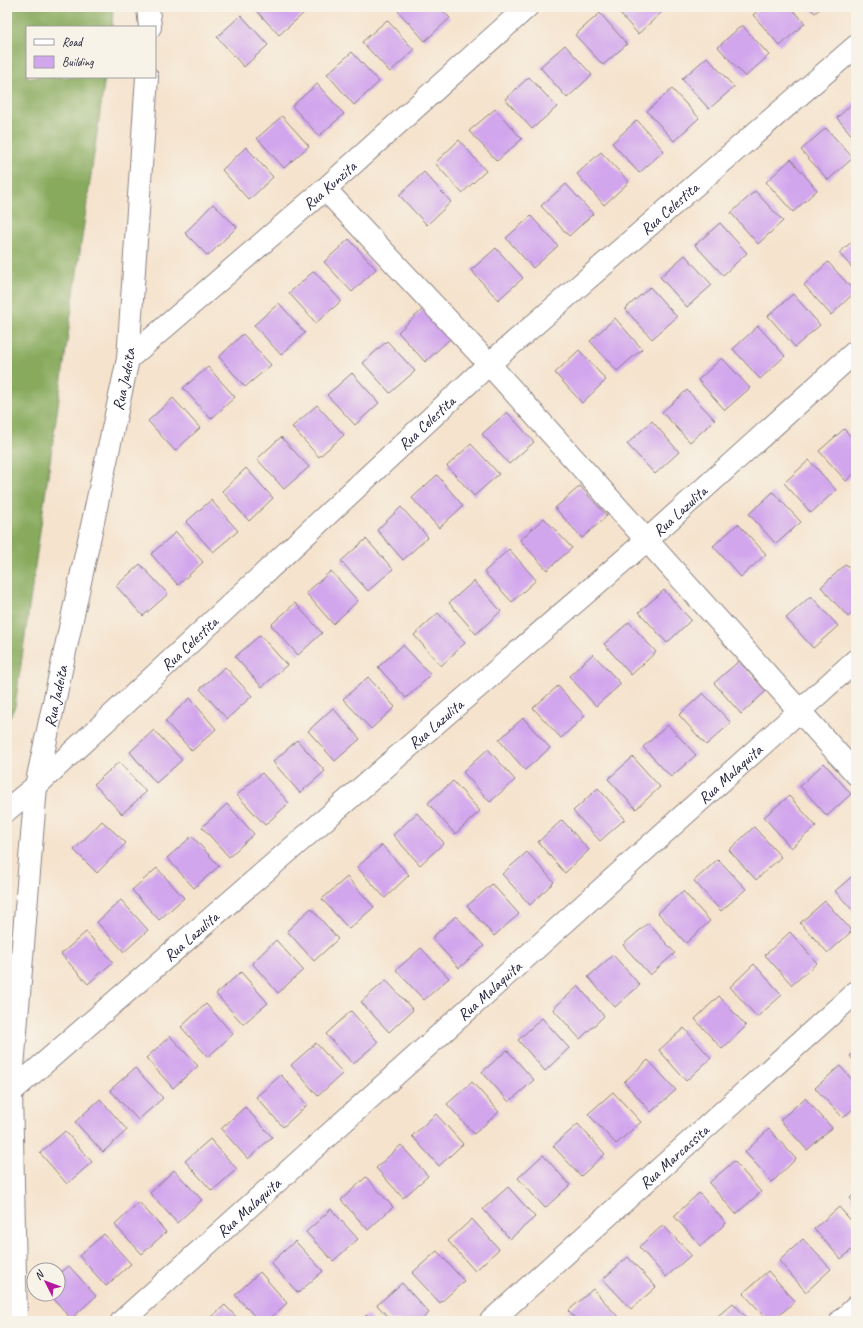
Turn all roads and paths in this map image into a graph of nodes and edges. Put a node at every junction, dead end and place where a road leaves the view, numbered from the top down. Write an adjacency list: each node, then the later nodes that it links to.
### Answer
1 (526, 7): 4 (street, Rua Kunzita)
2 (856, 46): 7 (street, Rua Celestita)
3 (147, 78): 6 (street, Rua Jadeíta)
4 (325, 189): 6 (street, Rua Kunzita); 7 (street)
5 (856, 351): 8 (street, Rua Lazulita)
6 (128, 359): 12 (street, Rua Jadeíta)
7 (489, 364): 8 (street); 12 (street, Rua Celestita)
8 (647, 540): 10 (street); 15 (street, Rua Lazulita)
9 (856, 660): 10 (street, Rua Malaquita)
10 (799, 711): 11 (street); 18 (street, Rua Malaquita)
11 (856, 774)
12 (36, 786): 13 (street, Rua Celestita); 15 (street, Rua Jadeíta)
13 (7, 810)
14 (856, 992): 19 (street, Rua Marcassita)
15 (10, 1092): 17 (street, Rua Jadeíta)
16 (856, 1307): 20 (street)
17 (16, 1321)
18 (122, 1321)
19 (491, 1321)
20 (841, 1321)

